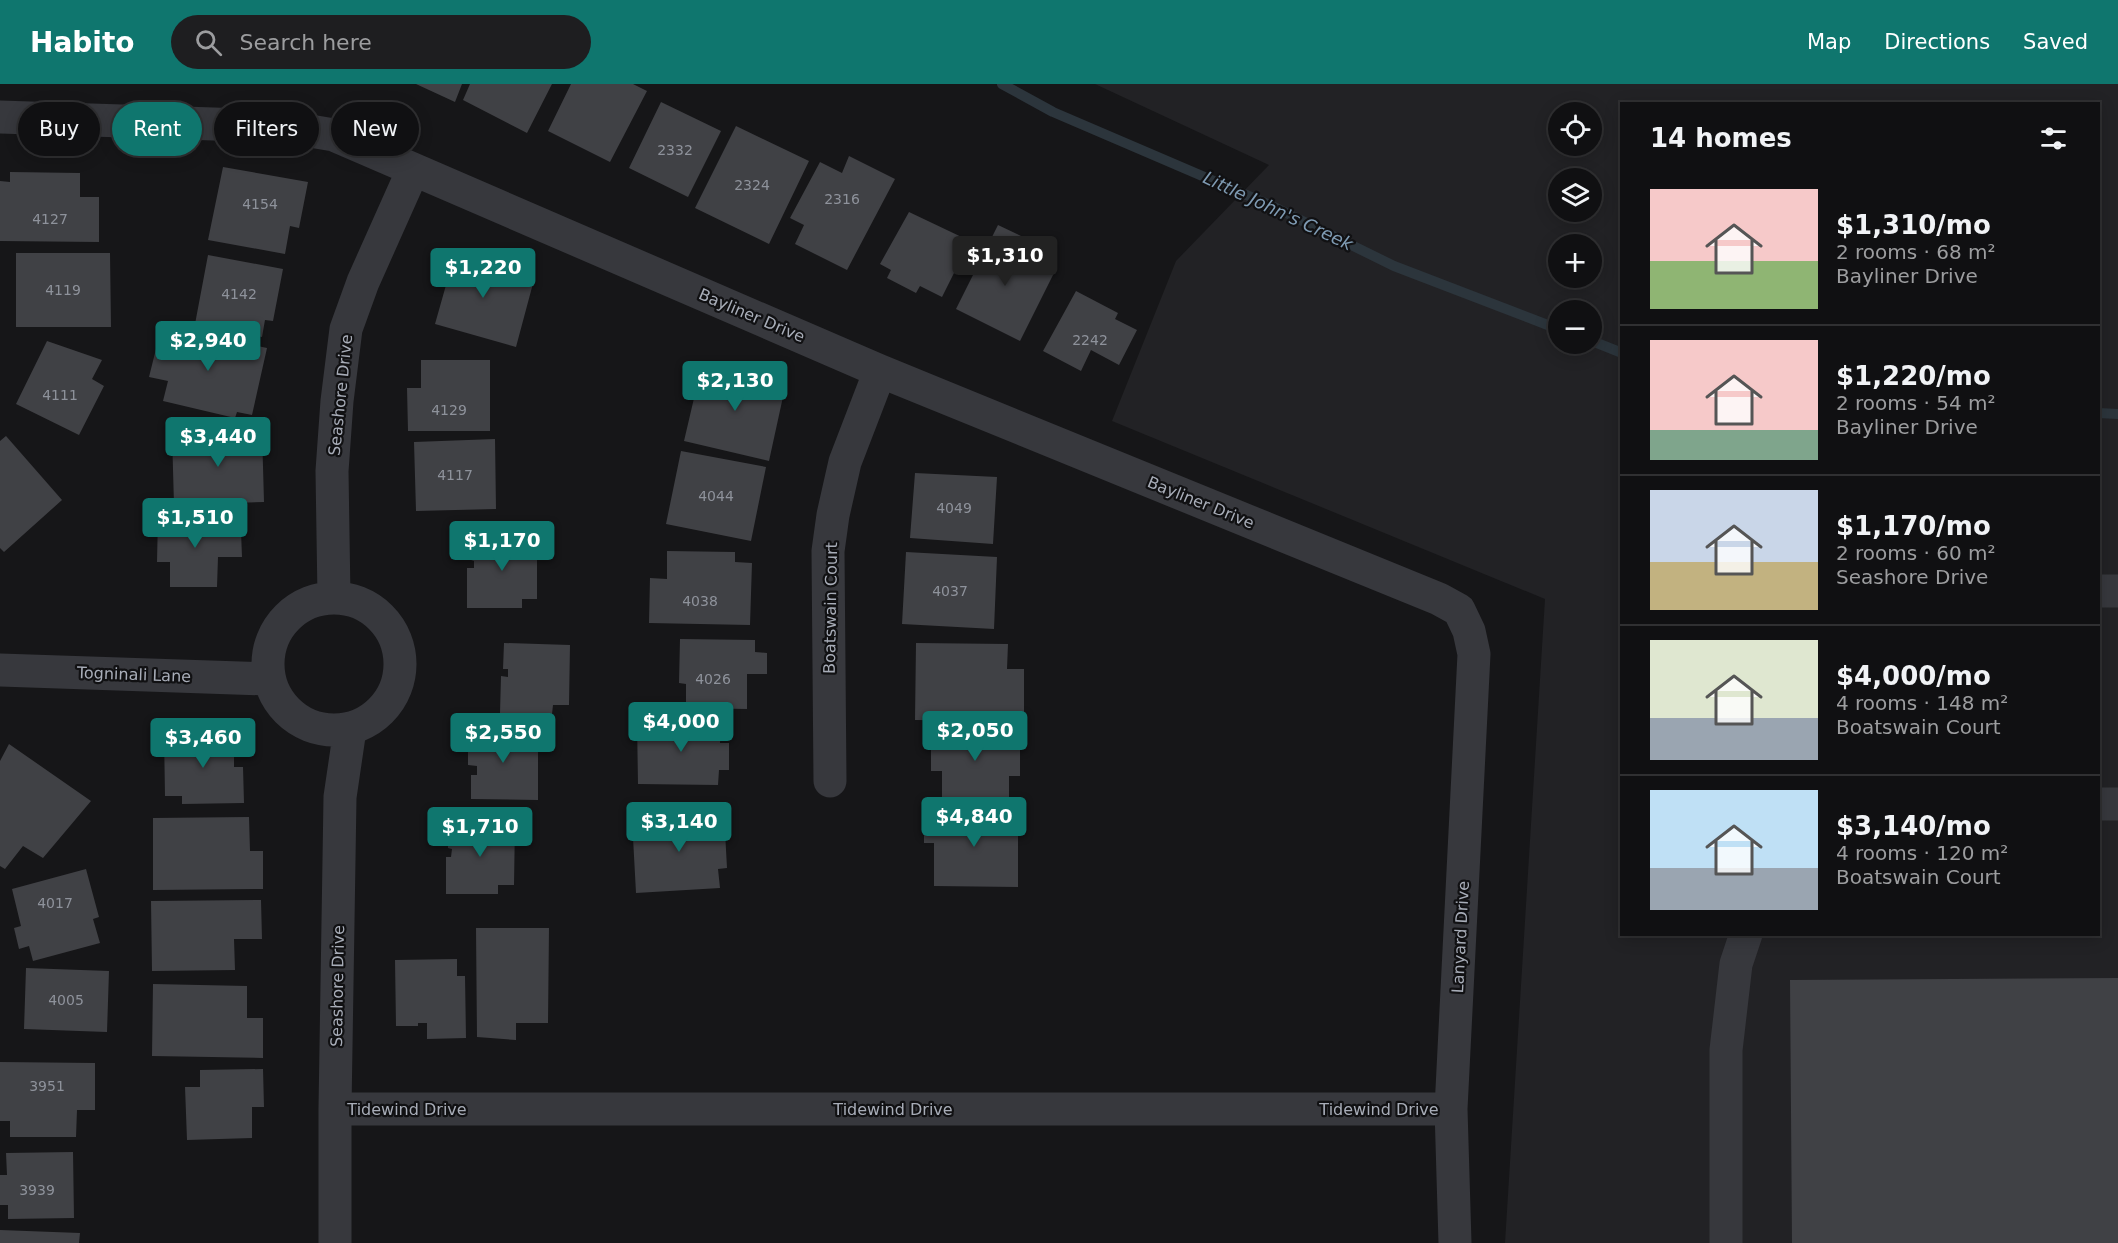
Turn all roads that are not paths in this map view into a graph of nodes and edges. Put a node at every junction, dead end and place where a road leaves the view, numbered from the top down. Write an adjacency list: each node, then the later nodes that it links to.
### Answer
1 (0, 117): 2 (street, Bayliner Drive)
2 (413, 170): 3 (street, Bayliner Drive); 6 (street, Seashore Drive)
3 (880, 370): 7 (street, Bayliner Drive); 11 (street, Boatswain Court)
4 (2100, 591): 5 (street)
5 (2118, 591)
6 (333, 597): 9 (street); 10 (street)
7 (1469, 631): 16 (street, Lanyard Drive)
8 (0, 670): 9 (street, Togninali Lane)
9 (267, 679): 10 (street)
10 (350, 729): 15 (street, Seashore Drive)
11 (830, 781)
12 (2100, 804): 13 (street)
13 (2118, 804)
14 (1745, 936): 19 (street)
15 (335, 1108): 16 (street, Tidewind Drive); 17 (street, Seashore Drive)
16 (1451, 1109): 18 (street, Lanyard Drive)
17 (334, 1243)
18 (1455, 1243)
19 (1726, 1243)

